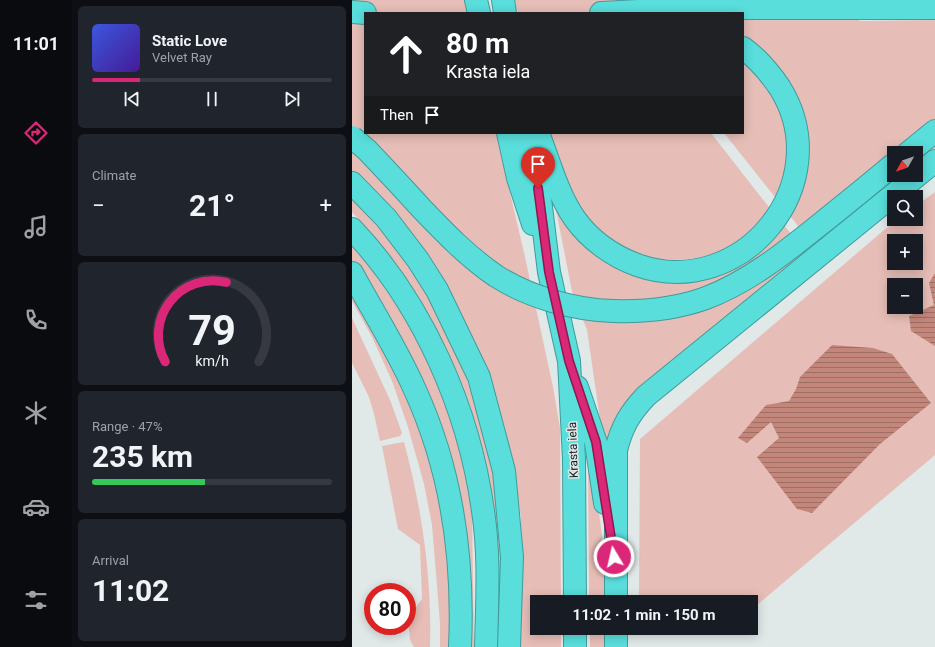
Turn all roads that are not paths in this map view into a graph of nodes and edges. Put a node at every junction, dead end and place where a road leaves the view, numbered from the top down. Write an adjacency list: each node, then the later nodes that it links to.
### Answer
1 (476, 0): 5 (highway)
2 (503, 0): 6 (highway)
3 (935, 8): 7 (highway)
4 (352, 12): 8 (highway)
5 (479, 12)
6 (505, 12)
7 (620, 12)
8 (364, 14)
9 (744, 49): 13 (highway)
10 (935, 131): 15 (highway)
11 (508, 134): 20 (highway)
12 (528, 134): 20 (highway, Krasta iela)
13 (538, 134)
14 (352, 137): 17 (highway, bridge)
15 (917, 146)
16 (935, 161): 23 (highway)
17 (887, 170)
18 (352, 183): 30 (highway)
19 (352, 229): 29 (highway)
20 (549, 272): 22 (highway, Krasta iela)
21 (352, 273): 28 (highway)
22 (569, 361): 23 (highway); 24 (highway, Krasta iela)
23 (616, 571): 25 (highway)
24 (575, 595)
25 (616, 595)
26 (575, 635): 31 (highway)
27 (616, 635): 32 (highway)
28 (460, 647)
29 (486, 647)
30 (509, 647)
31 (575, 647)
32 (616, 647)

